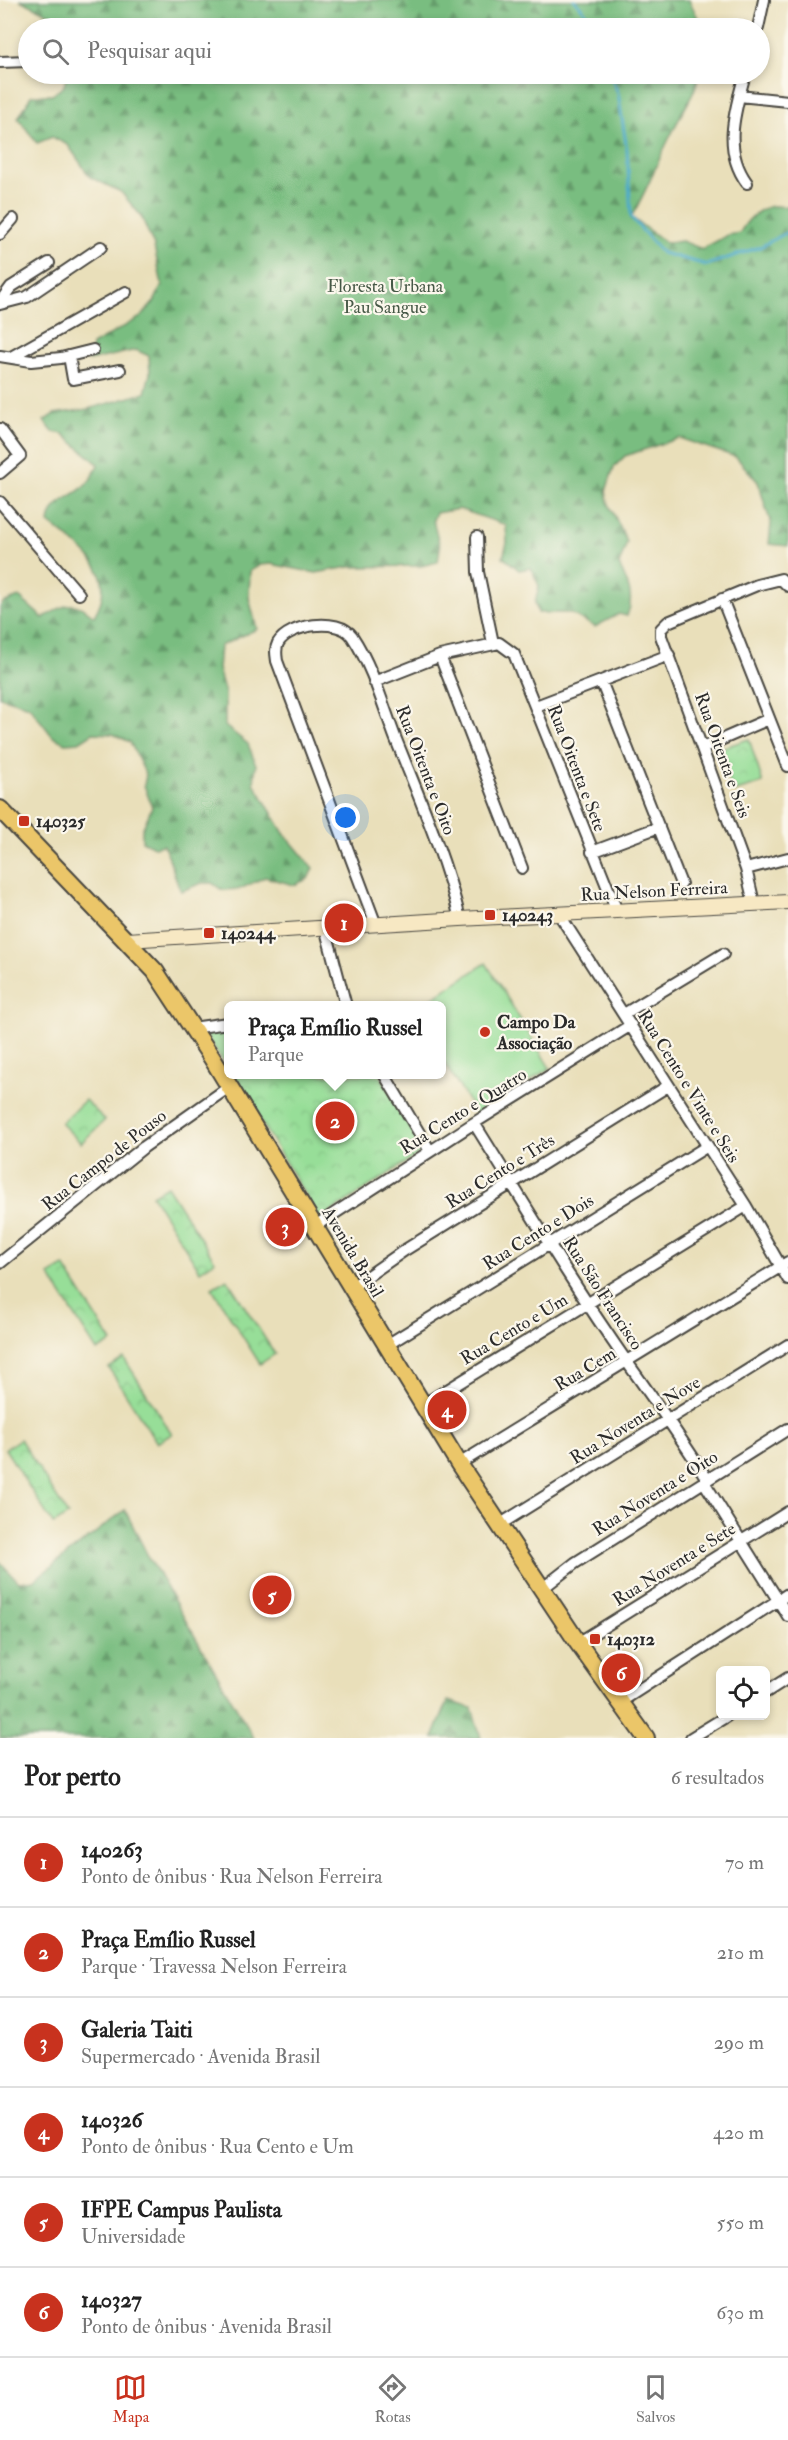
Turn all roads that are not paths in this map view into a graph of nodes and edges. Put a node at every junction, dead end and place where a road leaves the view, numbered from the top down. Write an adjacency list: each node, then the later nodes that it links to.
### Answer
1 (764, 0): 2 (street)
2 (760, 18)
3 (18, 62): 4 (street)
4 (0, 63)
5 (742, 84): 6 (street)
6 (739, 96): 7 (street); 8 (street)
7 (788, 101)
8 (747, 183)
9 (13, 219): 10 (street)
10 (0, 234)
11 (101, 247): 14 (street)
12 (49, 263): 14 (street)
13 (126, 292): 17 (street)
14 (1, 298)
15 (93, 350): 16 (street)
16 (69, 356): 17 (street); 18 (street)
17 (6, 357)
18 (120, 370)
19 (1, 431): 20 (street)
20 (0, 473)
21 (0, 502): 24 (street)
22 (477, 537): 26 (street)
23 (788, 586): 25 (street)
24 (79, 594)
25 (722, 599): 27 (street, Rua Oitenta e Seis); 32 (street)
26 (496, 643): 28 (street); 31 (street, Rua Oitenta e Sete)
27 (669, 655): 29 (street); 33 (street, Rua Oitenta e Seis)
28 (441, 656): 30 (street); 39 (street)
29 (601, 681): 31 (street); 36 (street)
30 (374, 682): 46 (street, Rua Oitenta e Oito); 47 (street, Rua Oitenta e Oito)
31 (536, 706): 37 (street, Rua Oitenta e Sete)
32 (769, 719): 33 (street); 34 (street)
33 (702, 748): 40 (street, Rua Oitenta e Seis)
34 (788, 766)
35 (0, 809): 49 (main road, Avenida Brasil)
36 (658, 827): 37 (street); 41 (street)
37 (592, 852): 44 (street, Rua Oitenta e Sete)
38 (788, 858): 40 (street)
39 (522, 868)
40 (746, 870): 43 (street, Rua Oitenta e Seis)
41 (681, 884)
42 (788, 902): 43 (main road, Rua Nelson Ferreira)
43 (754, 903): 44 (main road, Rua Nelson Ferreira)
44 (617, 911): 45 (main road, Rua Nelson Ferreira)
45 (559, 914): 46 (main road, Rua Nelson Ferreira); 52 (street, Rua Cento e Vinte e Seis)
46 (460, 919): 47 (main road, Rua Nelson Ferreira)
47 (376, 925): 48 (main road, Rua Nelson Ferreira)
48 (325, 927): 49 (main road, Rua Nelson Ferreira); 51 (street)
49 (127, 940): 55 (main road, Avenida Brasil)
50 (723, 954): 52 (street)
51 (343, 1001)
52 (624, 1014): 54 (street, Rua Cento e Vinte e Seis)
53 (224, 1024): 55 (street)
54 (631, 1025): 59 (street, Rua Cento e Vinte e Seis); 61 (street, Rua Cento e Quatro)
55 (192, 1028): 56 (main road, Avenida Brasil)
56 (224, 1078)
57 (225, 1079): 60 (main road, Avenida Brasil)
58 (387, 1079): 63 (street)
59 (668, 1086): 62 (street, Rua Cento e Vinte e Seis); 64 (street, Rua Cento e Três)
60 (230, 1087): 66 (main road, Avenida Brasil); 68 (street, Rua Campo de Pouso)
61 (474, 1123): 63 (street, Rua Cento e Quatro); 64 (street, Rua São Francisco)
62 (706, 1147): 65 (street, Rua Cento e Vinte e Seis); 67 (street, Rua Cento e Dois)
63 (430, 1151): 66 (street, Rua Cento e Quatro)
64 (512, 1184): 67 (street, Rua São Francisco); 71 (street, Rua Cento e Três)
65 (746, 1206): 69 (street, Rua Cento e Vinte e Seis); 72 (street, Rua Cento e Um)
66 (315, 1226): 71 (main road, Avenida Brasil)
67 (551, 1243): 72 (street, Rua São Francisco); 73 (street, Rua Cento e Dois)
68 (0, 1263)
69 (784, 1264): 70 (street, Rua Cento e Vinte e Seis); 75 (street, Rua Cem)
70 (788, 1279)
71 (352, 1287): 73 (main road, Avenida Brasil)
72 (589, 1303): 75 (street, Rua São Francisco); 76 (street, Rua Cento e Um)
73 (387, 1345): 76 (main road, Avenida Brasil)
74 (788, 1345): 77 (street, Rua Noventa e Nove)
75 (627, 1362): 77 (street, Rua São Francisco); 79 (street, Rua Cem)
76 (423, 1405): 79 (main road, Avenida Brasil)
77 (669, 1417): 80 (street, Rua São Francisco); 82 (street, Rua Noventa e Nove)
78 (788, 1429): 80 (street, Rua Noventa e Oito)
79 (459, 1464): 82 (main road, Avenida Brasil)
80 (706, 1481): 83 (street, Rua São Francisco); 84 (street, Rua Noventa e Oito)
81 (788, 1512): 83 (street, Rua Noventa e Sete)
82 (500, 1525): 84 (main road, Avenida Brasil)
83 (741, 1541): 86 (street, Rua São Francisco); 88 (street, Rua Noventa e Sete)
84 (543, 1588): 88 (main road, Avenida Brasil)
85 (788, 1594): 86 (street)
86 (778, 1600): 87 (street, Rua São Francisco); 91 (street)
87 (788, 1616)
88 (578, 1643): 91 (main road, Avenida Brasil)
89 (788, 1678): 90 (street)
90 (770, 1689)
91 (620, 1702): 93 (main road, Avenida Brasil)
92 (720, 1720): 94 (street)
93 (646, 1738)
94 (691, 1738)

